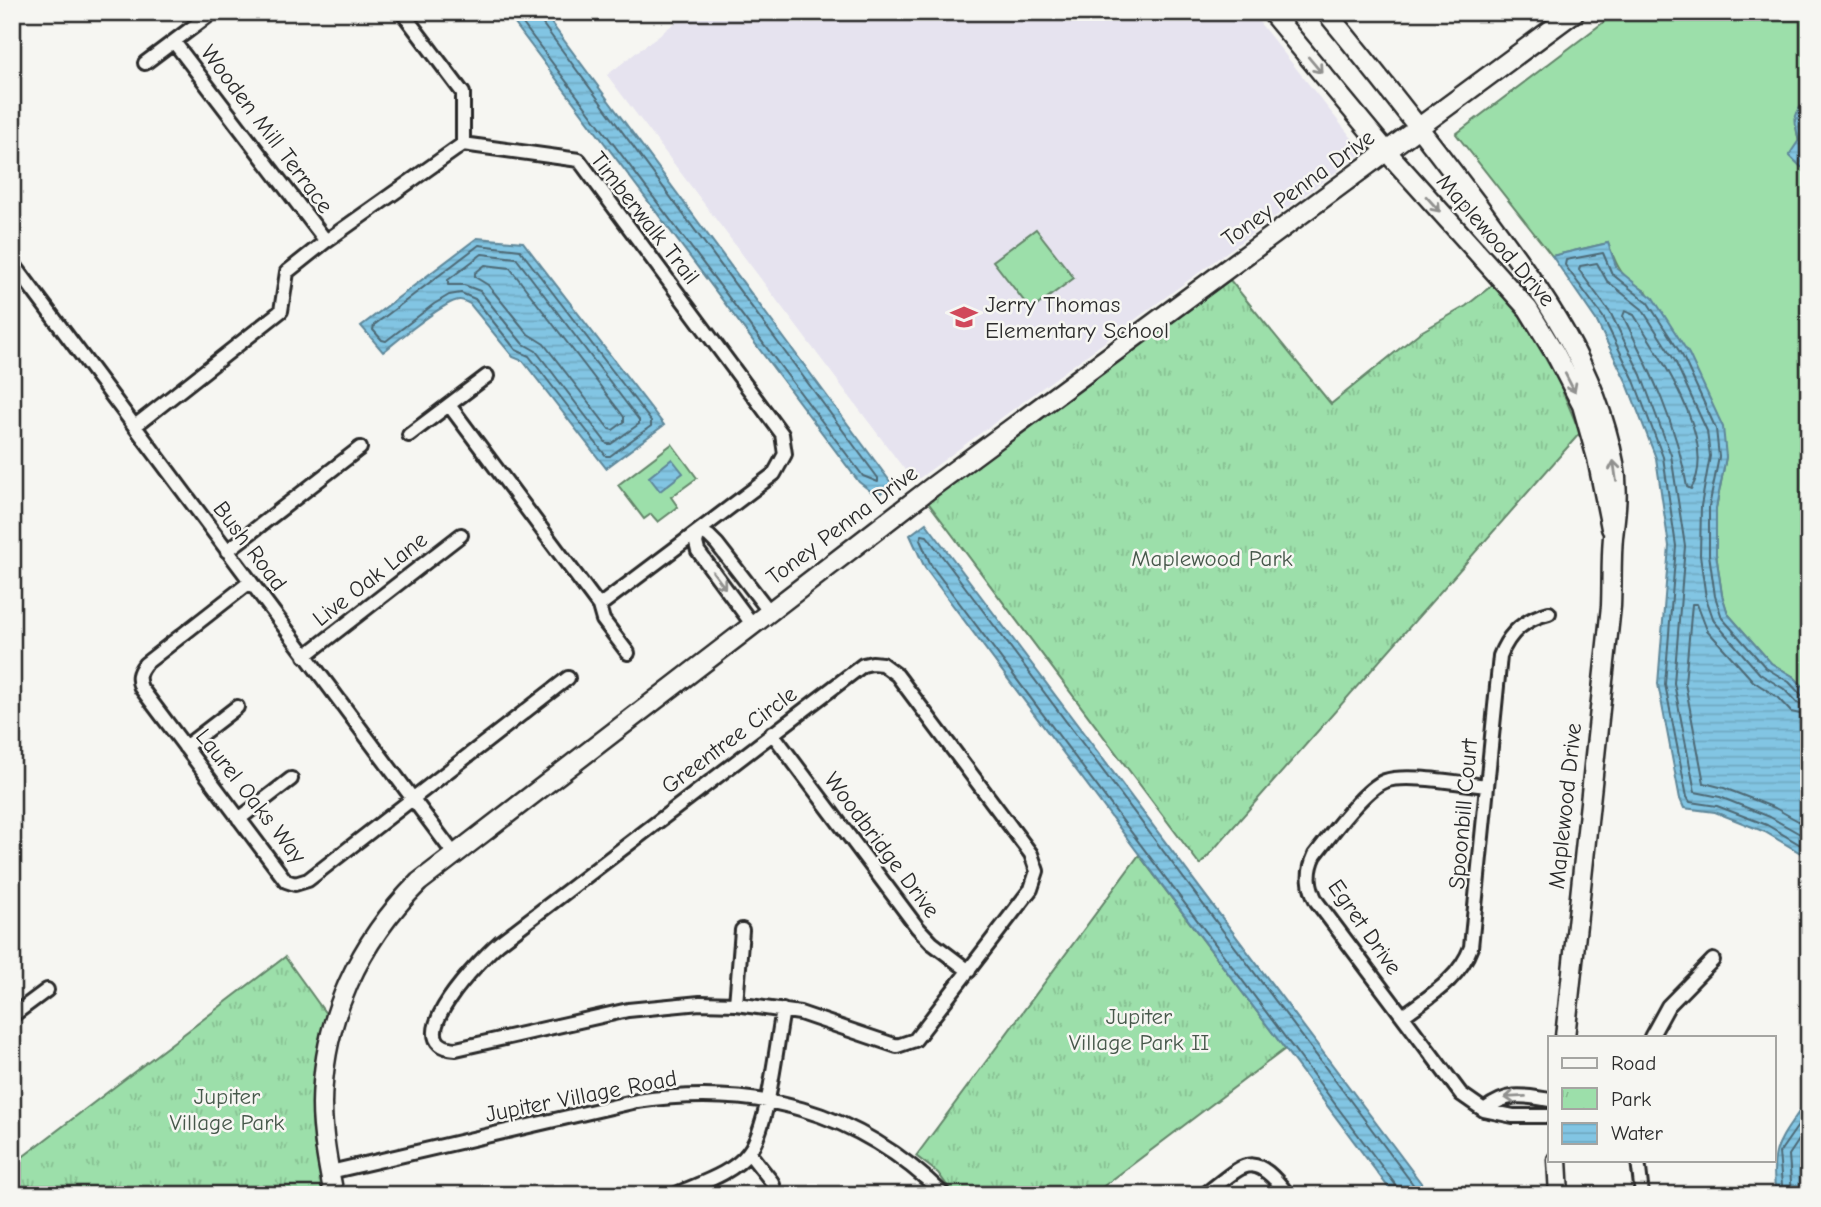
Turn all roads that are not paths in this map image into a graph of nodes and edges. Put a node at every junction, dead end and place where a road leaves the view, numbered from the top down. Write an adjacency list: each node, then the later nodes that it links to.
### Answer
1 (214, 12): 6 (street, Wooden Mill Terrace)
2 (402, 12): 9 (street)
3 (1271, 12): 10 (street, Maplewood Drive, one-way to 10)
4 (1326, 12): 8 (street, Maplewood Drive)
5 (1575, 12): 8 (street, Toney Penna Drive)
6 (174, 42): 7 (street, Wooden Mill Terrace); 11 (street, Wooden Mill Terrace)
7 (145, 63)
8 (1420, 128): 10 (street, Toney Penna Drive); 20 (street, Maplewood Drive, one-way to 8)
9 (463, 145): 11 (street); 18 (street, Timberwalk Trail)
10 (1387, 152): 20 (street, Maplewood Drive, one-way to 20); 24 (street, Toney Penna Drive)
11 (326, 241): 15 (street)
12 (12, 262): 15 (street, Bush Road)
13 (487, 376): 14 (street)
14 (449, 405): 16 (street); 23 (street)
15 (135, 426): 21 (street, Bush Road)
16 (409, 435)
17 (360, 448): 21 (street)
18 (699, 531): 23 (street, Timberwalk Trail); 24 (street); 26 (street, one-way to 26)
19 (461, 535): 28 (street, Live Oak Lane)
20 (1613, 538): 46 (street, Maplewood Drive)
21 (227, 551): 22 (street, Bush Road)
22 (250, 582): 28 (street, Bush Road); 32 (street, Laurel Oaks Way)
23 (599, 606): 27 (street)
24 (769, 611): 26 (street, Toney Penna Drive)
25 (1549, 613): 34 (street, Spoonbill Court)
26 (752, 624): 37 (street, Toney Penna Drive)
27 (628, 653)
28 (305, 656): 35 (street, Bush Road)
29 (568, 678): 35 (street, Laurel Oaks Way)
30 (237, 707): 32 (street)
31 (772, 733): 40 (street, Woodbridge Drive); 40 (street, Greentree Circle); 42 (street, Greentree Circle)
32 (185, 747): 36 (street, Laurel Oaks Way)
33 (291, 779): 36 (street)
34 (1487, 786): 45 (street, Spoonbill Court); 45 (street, Egret Drive)
35 (412, 799): 36 (street, Laurel Oaks Way); 37 (street, Bush Road)
36 (239, 819)
37 (454, 854): 55 (street, Toney Penna Drive)
38 (741, 930): 42 (street)
39 (1713, 961): 47 (street)
40 (969, 971): 43 (street, Greentree Circle)
41 (47, 990): 44 (street)
42 (736, 1004): 43 (street, Greentree Circle)
43 (783, 1010): 48 (street)
44 (12, 1016)
45 (1403, 1016): 50 (street, Egret Drive)
46 (1565, 1036)
47 (1652, 1036)
48 (766, 1100): 52 (street); 55 (street, Jupiter Village Road); 59 (street, Jupiter Village Road)
49 (1548, 1100): 50 (street, one-way to 50)
50 (1484, 1110): 51 (street, Egret Drive)
51 (1548, 1116)
52 (749, 1153): 57 (street); 58 (street)
53 (1557, 1162): 62 (street)
54 (1638, 1162): 63 (street)
55 (330, 1172): 56 (street, Toney Penna Drive)
56 (334, 1195)
57 (674, 1195)
58 (776, 1195)
59 (944, 1195)
60 (1204, 1195): 61 (street)
61 (1288, 1195)
62 (1559, 1195)
63 (1642, 1195)

